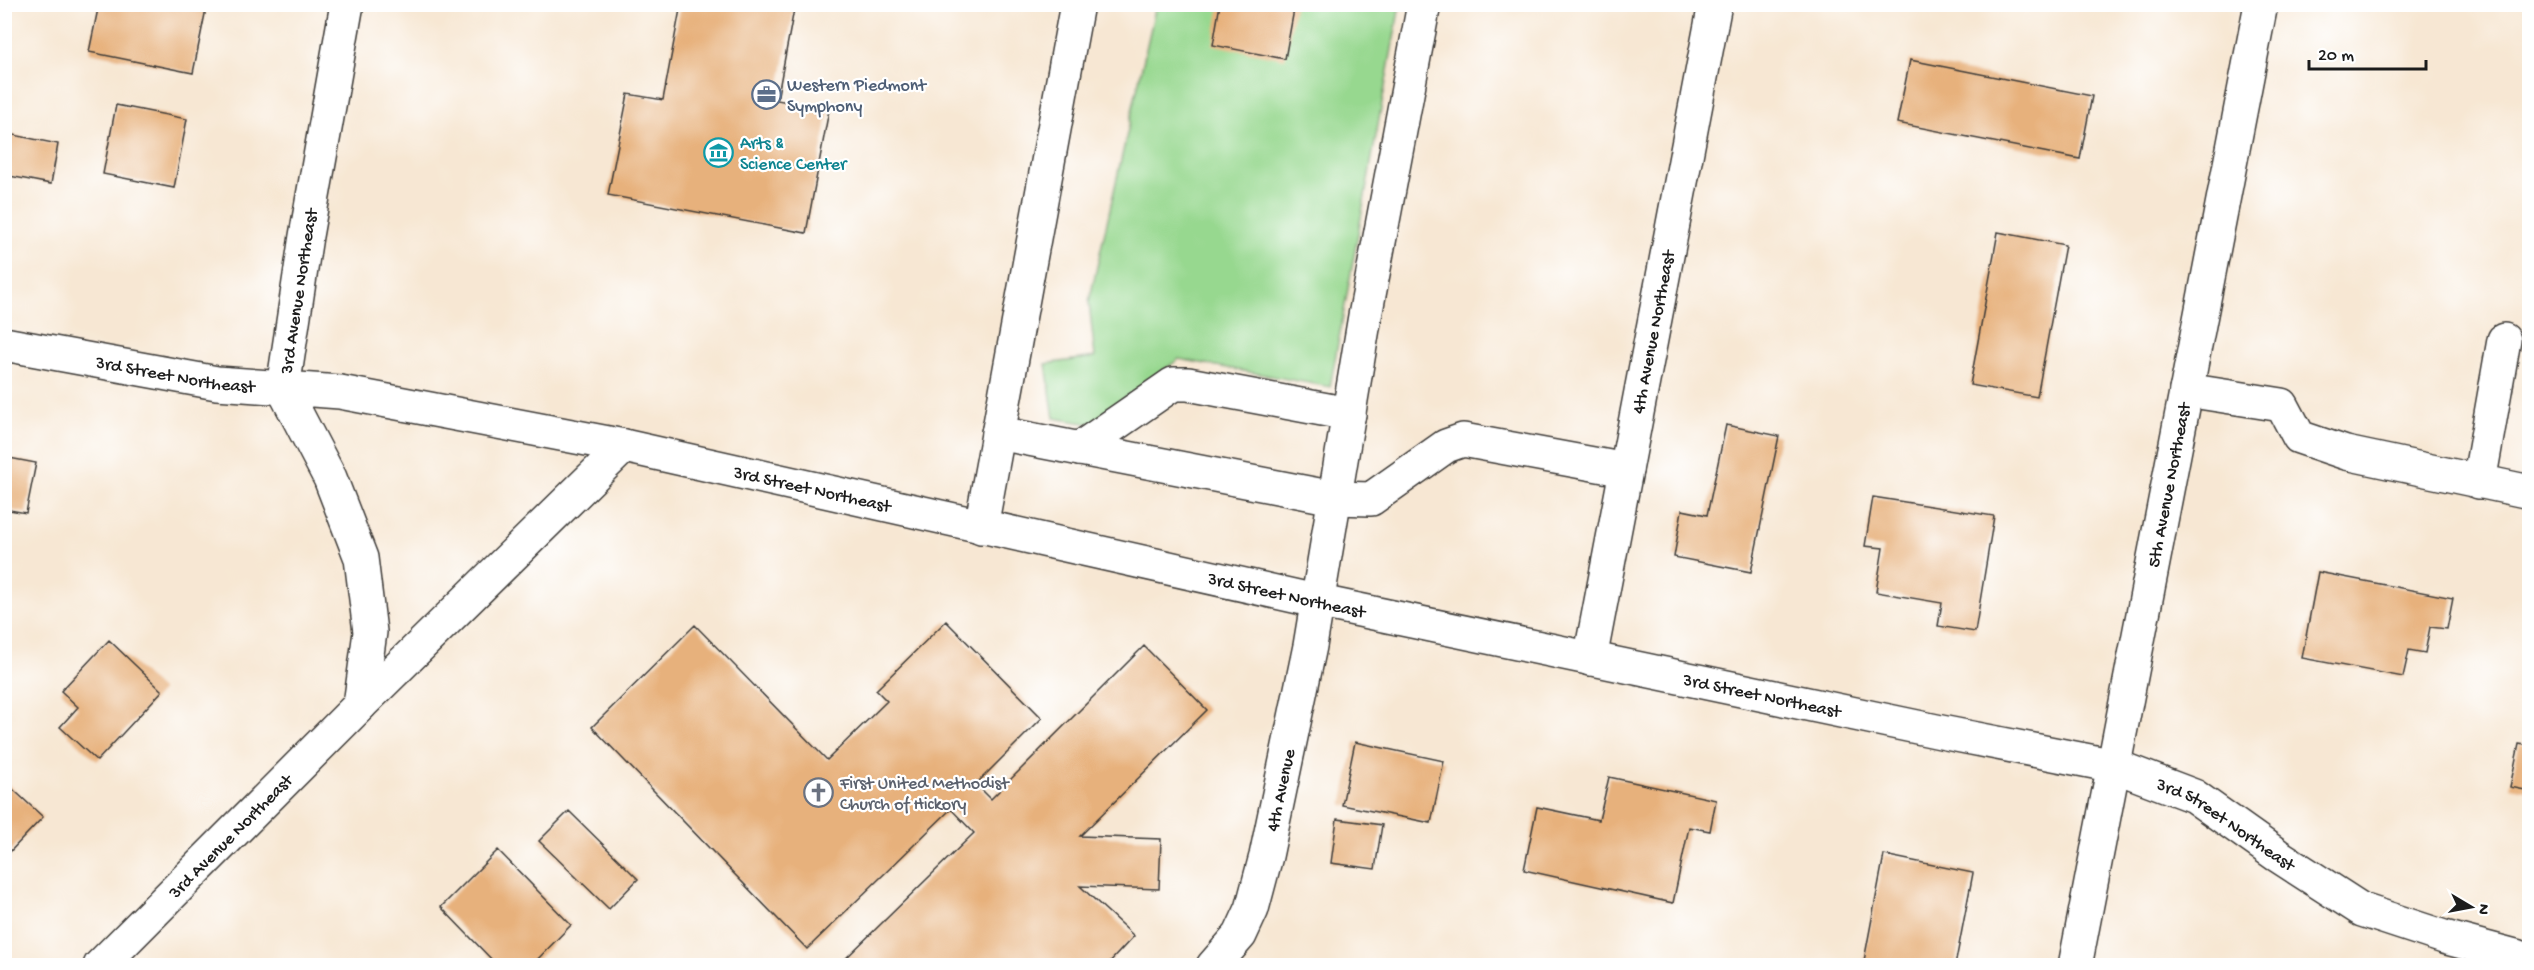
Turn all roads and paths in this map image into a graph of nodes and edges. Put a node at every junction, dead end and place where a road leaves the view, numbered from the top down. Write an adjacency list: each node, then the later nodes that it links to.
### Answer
1 (347, 4): 8 (street, 3rd Avenue Northeast)
2 (1077, 4): 11 (street)
3 (1424, 4): 10 (street, 4th Avenue)
4 (1715, 4): 14 (street, 4th Avenue Northeast)
5 (2261, 4): 9 (street, 5th Avenue Northeast)
6 (2504, 340): 15 (street)
7 (4, 344): 8 (street, 3rd Street Northeast)
8 (282, 388): 12 (street, 3rd Street Northeast); 21 (street, 3rd Avenue Northeast)
9 (2186, 390): 15 (street); 22 (street, 5th Avenue Northeast)
10 (1348, 414): 13 (street); 17 (street, 4th Avenue)
11 (999, 433): 13 (street); 18 (street)
12 (624, 446): 18 (street, 3rd Street Northeast); 21 (street, 3rd Avenue Northeast)
13 (1079, 448): 17 (street)
14 (1626, 470): 17 (street); 20 (street, 4th Avenue Northeast)
15 (2479, 482): 16 (street)
16 (2529, 492)
17 (1334, 498): 19 (street, 4th Avenue)
18 (981, 527): 19 (street, 3rd Street Northeast)
19 (1316, 601): 20 (street, 3rd Street Northeast); 25 (street, 4th Avenue)
20 (1590, 658): 22 (street, 3rd Street Northeast)
21 (360, 705): 24 (street, 3rd Avenue Northeast)
22 (2115, 766): 23 (street, 3rd Street Northeast); 26 (street, 5th Avenue Northeast)
23 (2529, 960)
24 (100, 966)
25 (1213, 966)
26 (2074, 966)

